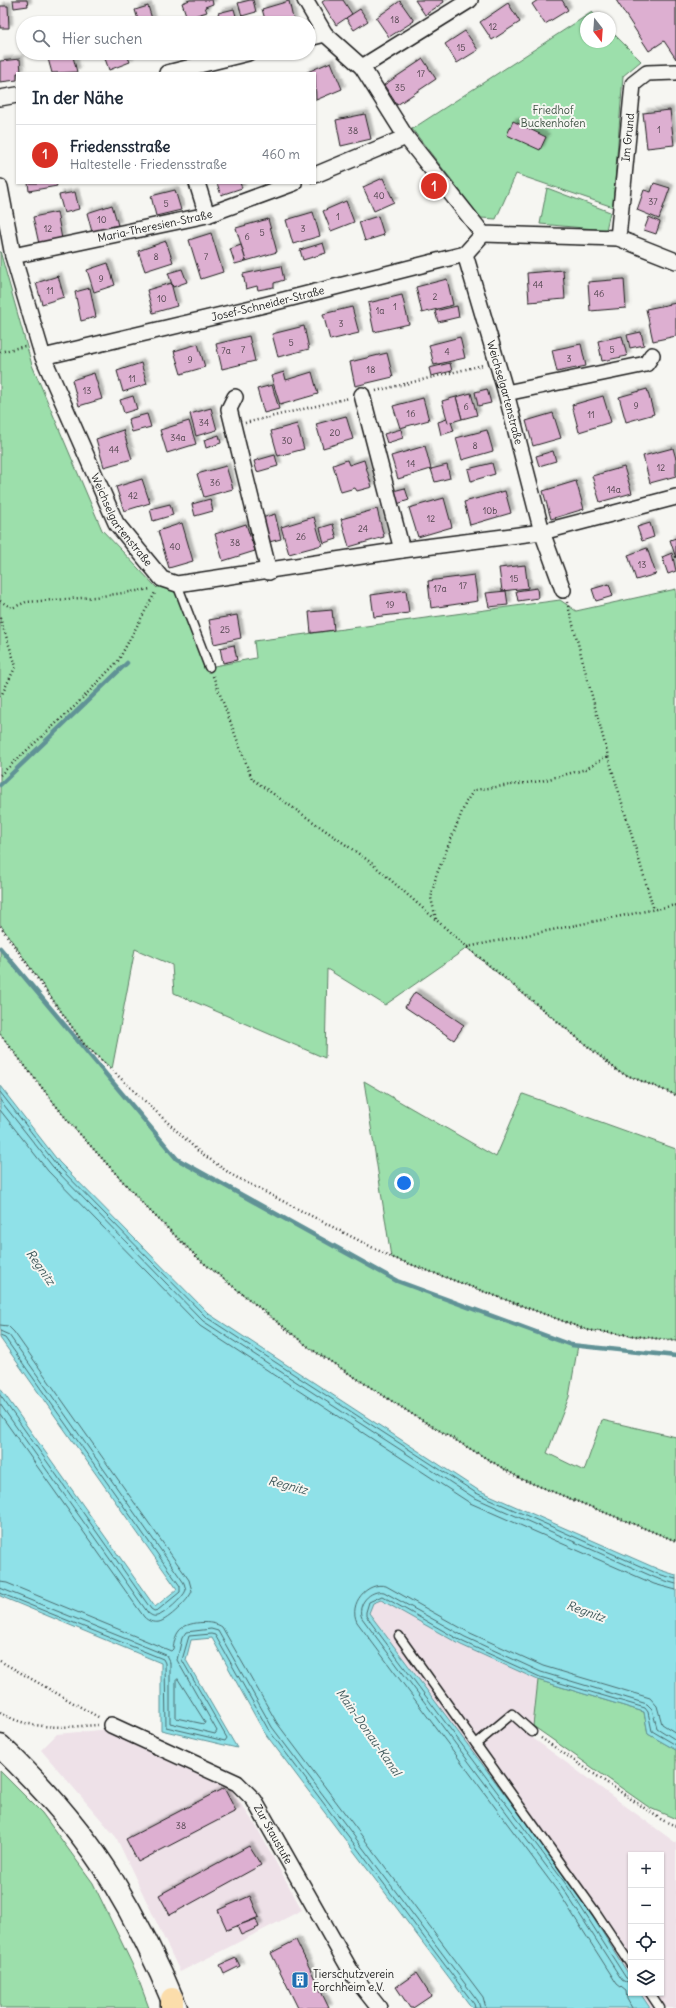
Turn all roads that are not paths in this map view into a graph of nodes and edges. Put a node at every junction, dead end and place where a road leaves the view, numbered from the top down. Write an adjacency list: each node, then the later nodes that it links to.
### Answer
1 (305, 0): 3 (street)
2 (470, 0): 8 (street)
3 (314, 16)
4 (316, 19): 5 (street)
5 (325, 34): 6 (street); 8 (street)
6 (316, 36)
7 (220, 60): 9 (street)
8 (362, 67): 13 (street)
9 (171, 72)
10 (676, 72): 20 (street, Im Grund)
11 (16, 95): 12 (street)
12 (0, 98)
13 (406, 137): 14 (street); 19 (street)
14 (316, 175)
15 (197, 184): 18 (street)
16 (291, 184): 18 (street, Maria-Theresien-Straße)
17 (0, 187): 22 (street, Weichselgartenstraße)
18 (207, 215): 22 (street, Maria-Theresien-Straße)
19 (483, 234): 20 (street); 21 (street)
20 (618, 238): 23 (street)
21 (465, 254): 24 (street, Josef-Schneider-Straße); 26 (street, Weichselgartenstraße)
22 (13, 256): 24 (street, Weichselgartenstraße)
23 (676, 261)
24 (41, 349): 33 (street, Weichselgartenstraße)
25 (652, 355): 26 (street)
26 (506, 393): 30 (street, Weichselgartenstraße)
27 (362, 395): 31 (street)
28 (235, 398): 32 (street)
29 (676, 497): 30 (street)
30 (542, 532): 31 (street); 34 (street, Weichselgartenstraße)
31 (402, 550): 32 (street)
32 (269, 572): 33 (street)
33 (177, 584): 35 (lane)
34 (563, 590)
35 (209, 667)
36 (399, 1636): 39 (lane)
37 (110, 1724): 44 (street, Zur Staustufe)
38 (532, 1732): 39 (lane)
39 (476, 1744): 41 (lane)
40 (0, 1746): 43 (main road)
41 (628, 1960)
42 (652, 1996): 45 (lane)
43 (173, 2005)
44 (379, 2008)
45 (660, 2008)

